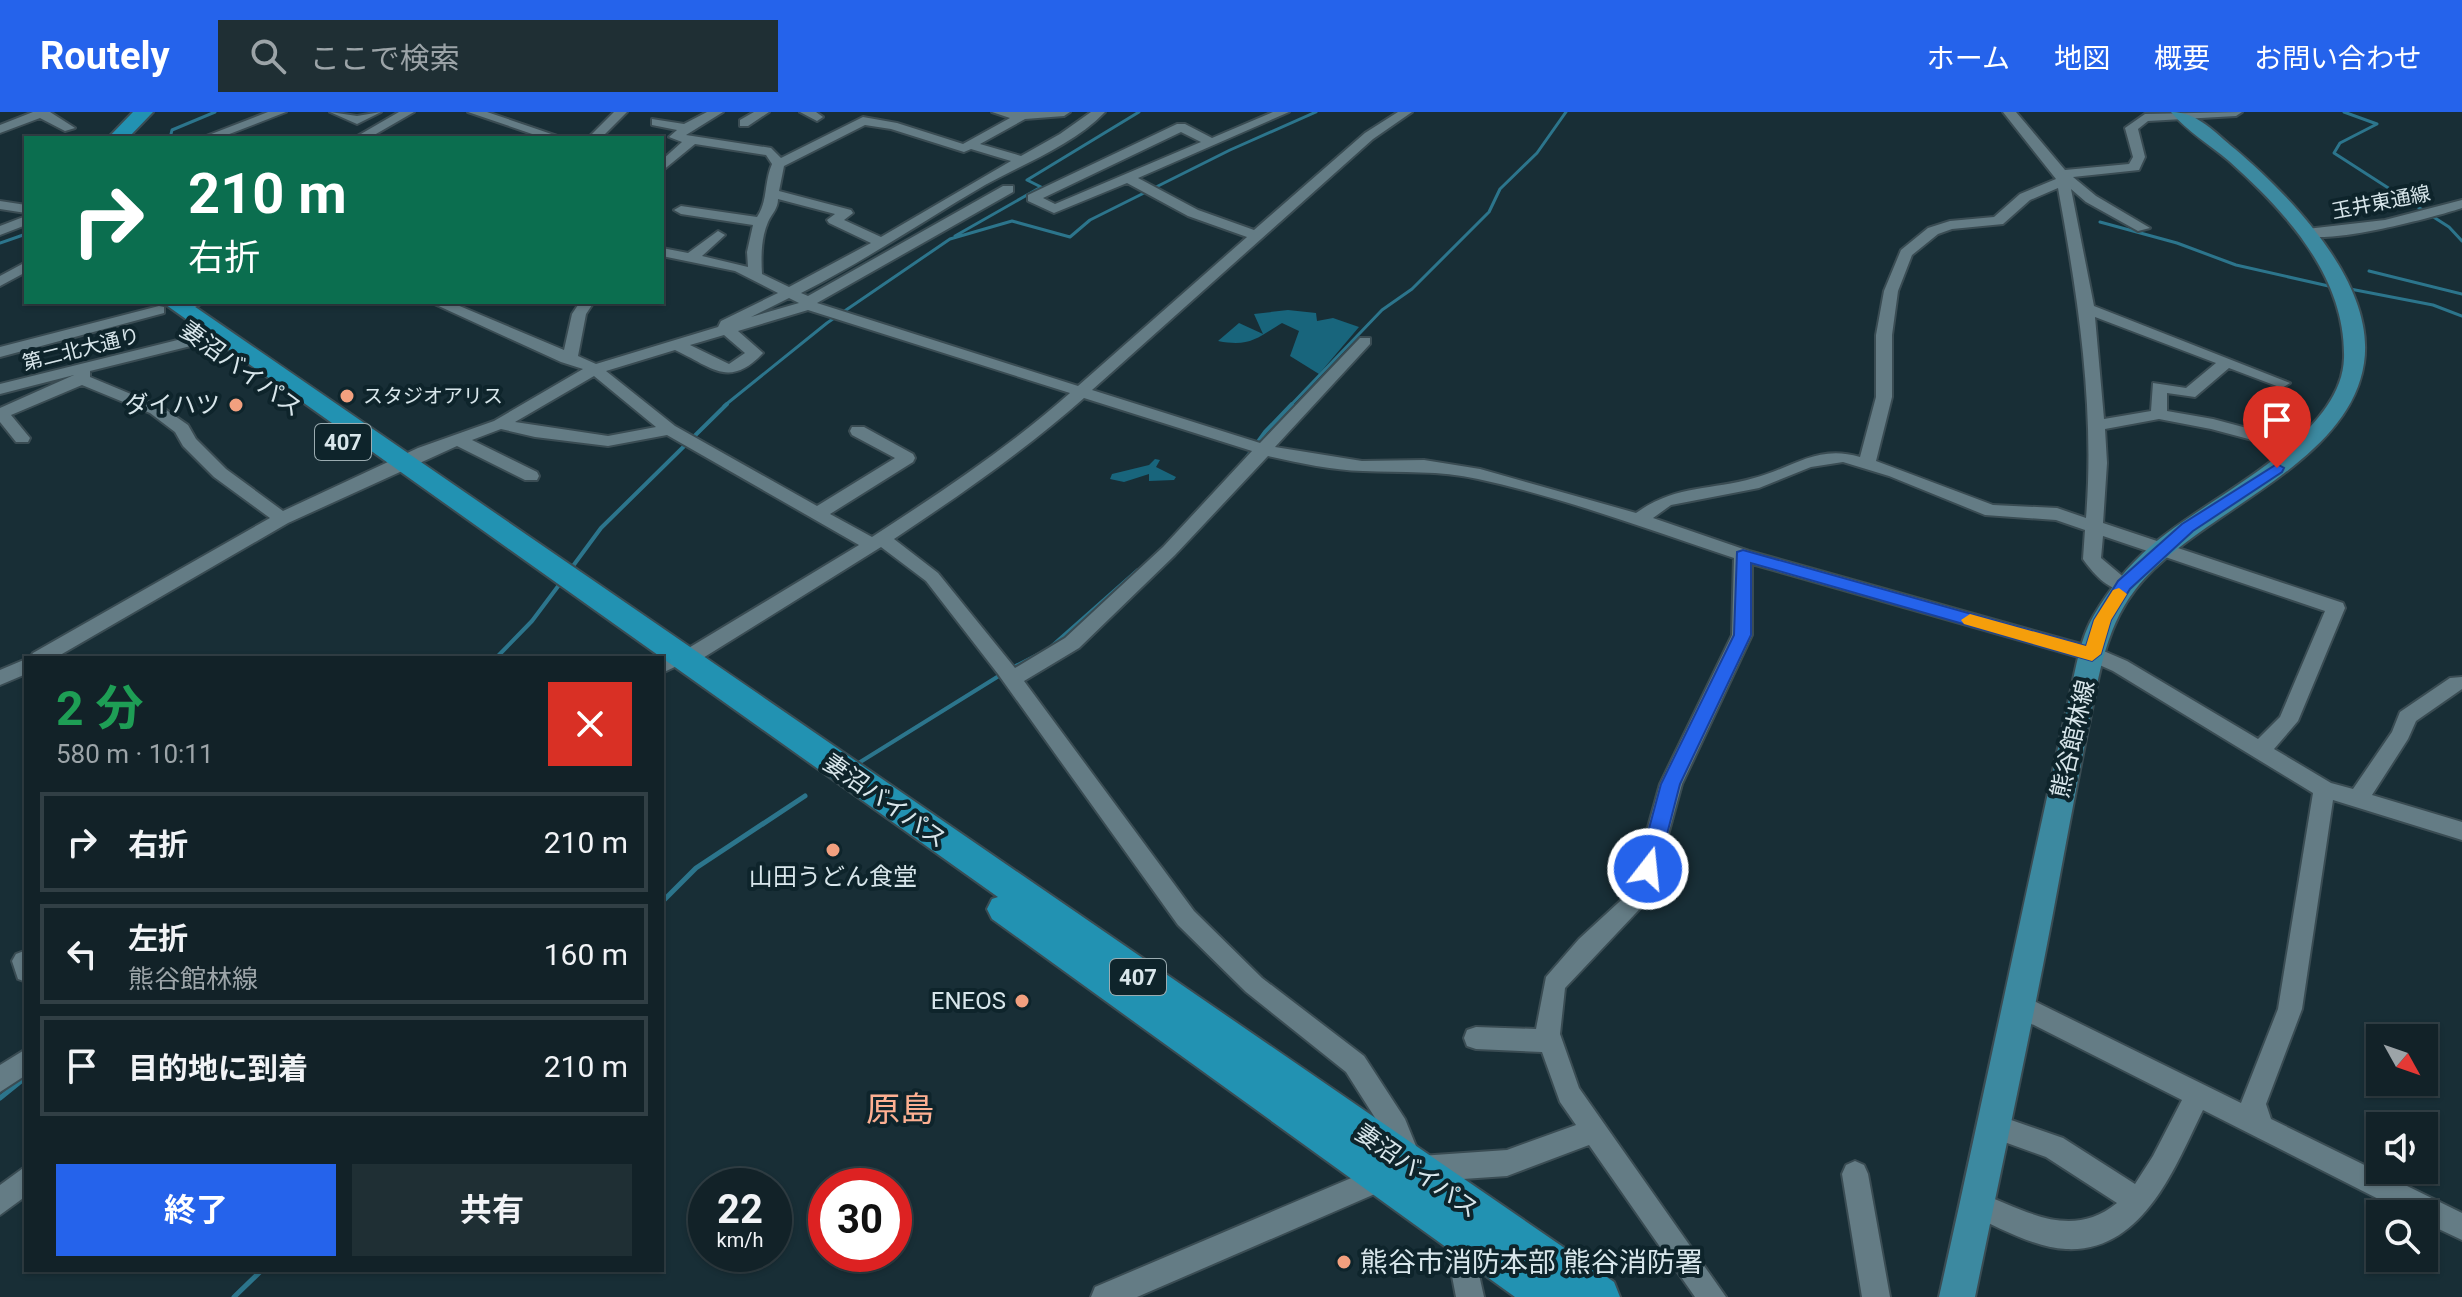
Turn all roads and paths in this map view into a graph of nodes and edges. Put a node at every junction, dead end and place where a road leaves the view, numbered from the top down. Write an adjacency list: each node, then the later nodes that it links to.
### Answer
1 (43, 112): 23 (street); 24 (street)
2 (144, 112): 27 (highway)
3 (158, 112): 28 (highway)
4 (280, 112): 29 (street)
5 (336, 112): 6 (street)
6 (375, 112)
7 (408, 112): 30 (street)
8 (474, 112): 25 (street)
9 (621, 112): 33 (street)
10 (717, 112): 26 (street)
11 (763, 112): 22 (street)
12 (998, 112): 20 (street)
13 (1064, 112): 20 (street)
14 (1099, 112): 36 (street)
15 (1283, 112): 34 (street)
16 (1406, 112): 54 (street)
17 (2009, 112): 39 (street)
18 (2236, 112): 19 (street)
19 (2180, 113): 39 (street); 52 (main road, 熊谷館林線)
20 (1022, 116): 35 (street)
21 (656, 122): 26 (street)
22 (744, 123)
23 (69, 128)
24 (0, 129)
25 (529, 130): 31 (street); 32 (street)
26 (689, 134): 37 (street); 38 (street)
27 (119, 136)
28 (133, 136)
29 (213, 136)
30 (365, 136)
31 (516, 136)
32 (550, 136)
33 (596, 136)
34 (1213, 143): 40 (street); 40 (street)
35 (969, 145): 36 (street); 37 (street)
36 (1022, 160): 41 (street)
37 (778, 164): 42 (street)
38 (664, 165)
39 (2063, 177): 50 (street); 66 (street); 89 (street)
40 (1130, 179): 54 (street)
41 (978, 184): 55 (street); 64 (street)
42 (772, 193): 49 (street); 55 (street)
43 (2462, 204): 52 (street, 玉井東通線)
44 (0, 205): 45 (street)
45 (24, 209)
46 (681, 210): 49 (street)
47 (24, 221): 51 (street)
48 (781, 225): 49 (street)
49 (760, 227): 59 (street)
50 (2143, 228)
51 (0, 231)
52 (2307, 233): 88 (main road, 熊谷館林線)
53 (718, 235): 57 (street)
54 (1257, 236): 78 (street)
55 (883, 243): 61 (street)
56 (664, 252): 57 (street)
57 (691, 258): 59 (street)
58 (24, 267): 60 (street)
59 (755, 275): 61 (street)
60 (0, 282)
61 (787, 292): 64 (street); 67 (street)
62 (442, 304): 72 (street)
63 (586, 304): 72 (street)
64 (808, 304): 67 (street); 78 (street)
65 (172, 305): 68 (highway, 妻沼バイパス / 407); 71 (street)
66 (2087, 309): 73 (street); 82 (street)
67 (726, 329): 70 (street); 70 (street)
68 (210, 338): 75 (street, 第二北大通り); 90 (highway, 妻沼バイパス / 407)
69 (1365, 341): 87 (street)
70 (677, 345): 74 (street)
71 (0, 352)
72 (566, 359): 74 (street)
73 (2227, 362): 76 (street); 80 (street)
74 (595, 369): 81 (street); 84 (street)
75 (82, 375): 77 (street, 第二北大通り); 79 (street); 93 (street)
76 (2282, 383)
77 (0, 389)
78 (1082, 392): 87 (street); 96 (street)
79 (1, 413): 85 (street)
80 (2159, 414): 82 (street); 88 (street)
81 (500, 424): 84 (street); 86 (street)
82 (2095, 426): 95 (street)
83 (858, 431): 92 (street)
84 (681, 437): 92 (street)
85 (22, 438)
86 (458, 440): 90 (street); 91 (street)
87 (1258, 448): 94 (street); 106 (street)
88 (2301, 448): 97 (main road, 熊谷館林線)
89 (1867, 464): 94 (street); 95 (street)
90 (393, 467): 93 (street); 102 (highway, 妻沼バイパス / 407)
91 (531, 476)
92 (817, 514): 96 (street)
93 (282, 519): 101 (street)
94 (1639, 520): 98 (street)
95 (2094, 525): 97 (street); 99 (street)
96 (877, 542): 103 (street); 106 (street)
97 (2161, 549): 99 (main road, 熊谷館林線); 109 (street)
98 (1743, 555): 100 (street); 115 (street)
99 (2124, 585): 100 (main road, 熊谷館林線)
100 (2092, 654): 109 (street); 113 (main road, 熊谷館林線)
101 (43, 656)
102 (655, 656)
103 (664, 662)
104 (664, 663): 124 (highway, 妻沼バイパス / 407)
105 (24, 667): 107 (street)
106 (1008, 674): 124 (street)
107 (0, 678)
108 (2457, 683): 111 (street)
109 (2259, 751): 110 (street)
110 (2324, 789): 111 (street); 120 (street)
111 (2358, 799): 112 (street)
112 (2462, 831)
113 (2020, 1006): 118 (street); 119 (main road, 熊谷館林線)
114 (1476, 1038): 115 (street)
115 (1550, 1041): 121 (street)
116 (24, 1062): 117 (street)
117 (0, 1080)
118 (2196, 1097): 120 (street); 125 (street)
119 (1994, 1126): 125 (street); 127 (main road, 熊谷館林線)
120 (2262, 1127): 128 (street)
121 (1593, 1131): 124 (street); 134 (street)
122 (1855, 1174): 135 (street)
123 (24, 1181): 126 (street)
124 (1401, 1181): 129 (highway, 妻沼バイパス / 407); 130 (street); 133 (highway, 妻沼バイパス / 407)
125 (2138, 1201): 127 (street)
126 (0, 1202)
127 (1977, 1205): 136 (main road, 熊谷館林線)
128 (2462, 1227)
129 (1455, 1228): 131 (street); 132 (highway, 妻沼バイパス / 407)
130 (1105, 1297)
131 (1470, 1297)
132 (1550, 1297)
133 (1599, 1297)
134 (1712, 1297)
135 (1876, 1297)
136 (1957, 1297)

